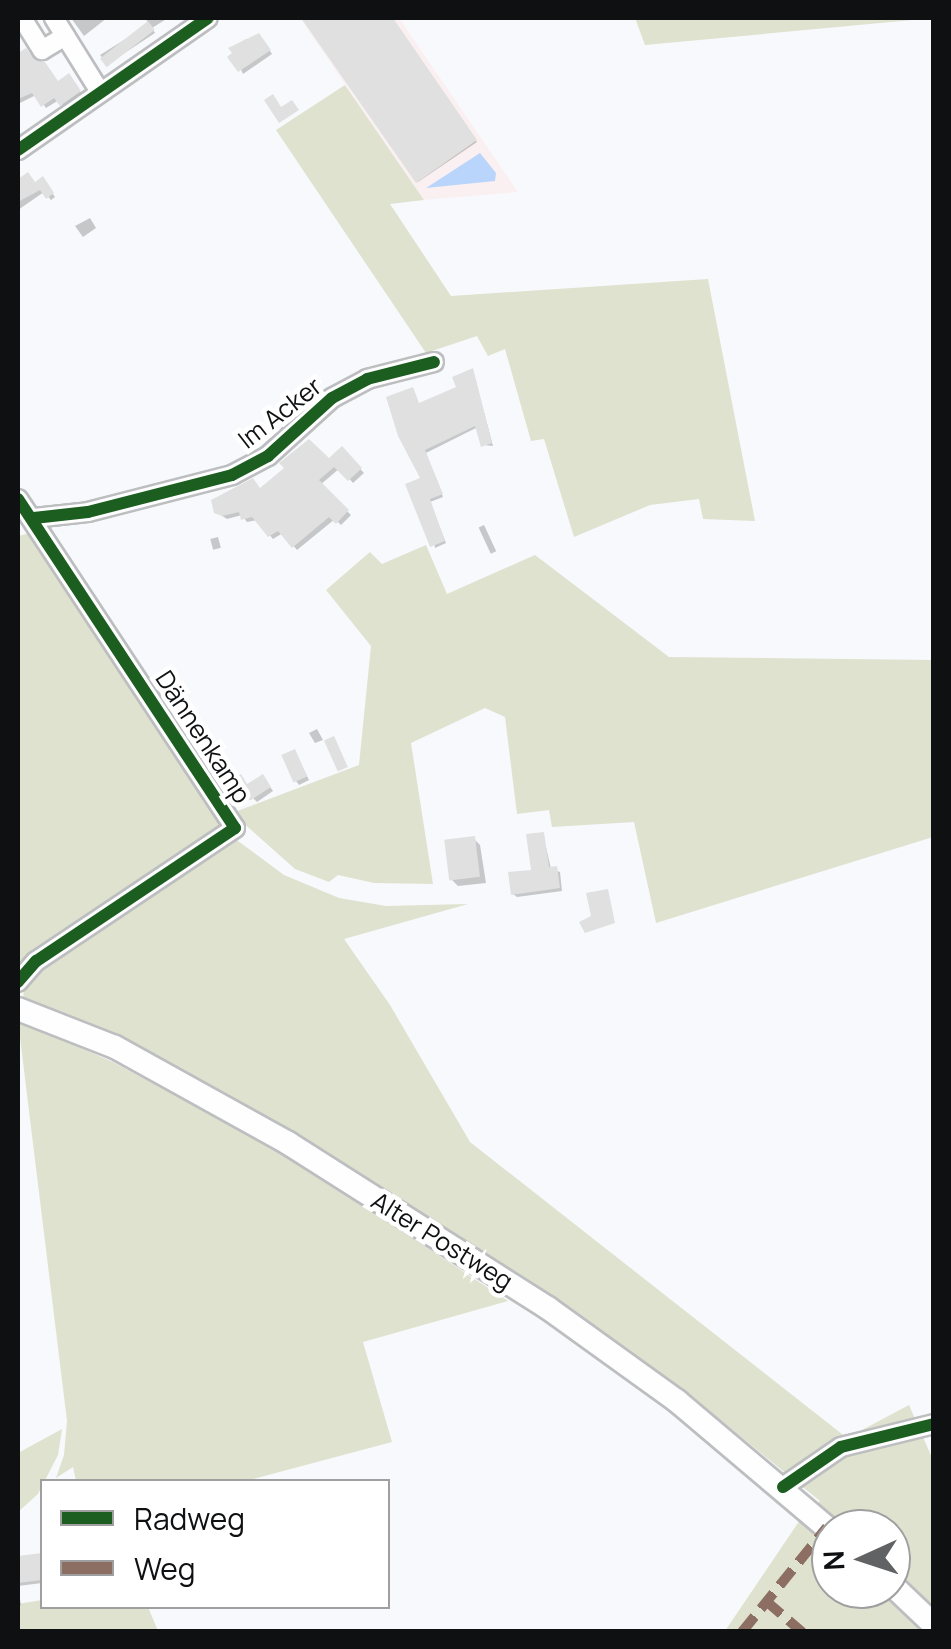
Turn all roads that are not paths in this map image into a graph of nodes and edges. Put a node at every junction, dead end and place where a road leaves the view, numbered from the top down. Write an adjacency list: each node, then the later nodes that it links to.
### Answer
1 (22, 18): 4 (street)
2 (54, 18): 4 (street)
3 (208, 18): 5 (street)
4 (66, 36): 5 (street)
5 (100, 92): 6 (street)
6 (18, 150)
7 (434, 362): 9 (street, Im Acker)
8 (18, 499): 9 (street, Dännenkamp)
9 (34, 518): 10 (street, Dännenkamp)
10 (18, 982)
11 (18, 1009): 13 (main road, Alter Postweg)
12 (934, 1424): 13 (street)
13 (783, 1487): 14 (main road, Alter Postweg)
14 (811, 1513)
15 (911, 1603): 16 (main road)
16 (934, 1625)

